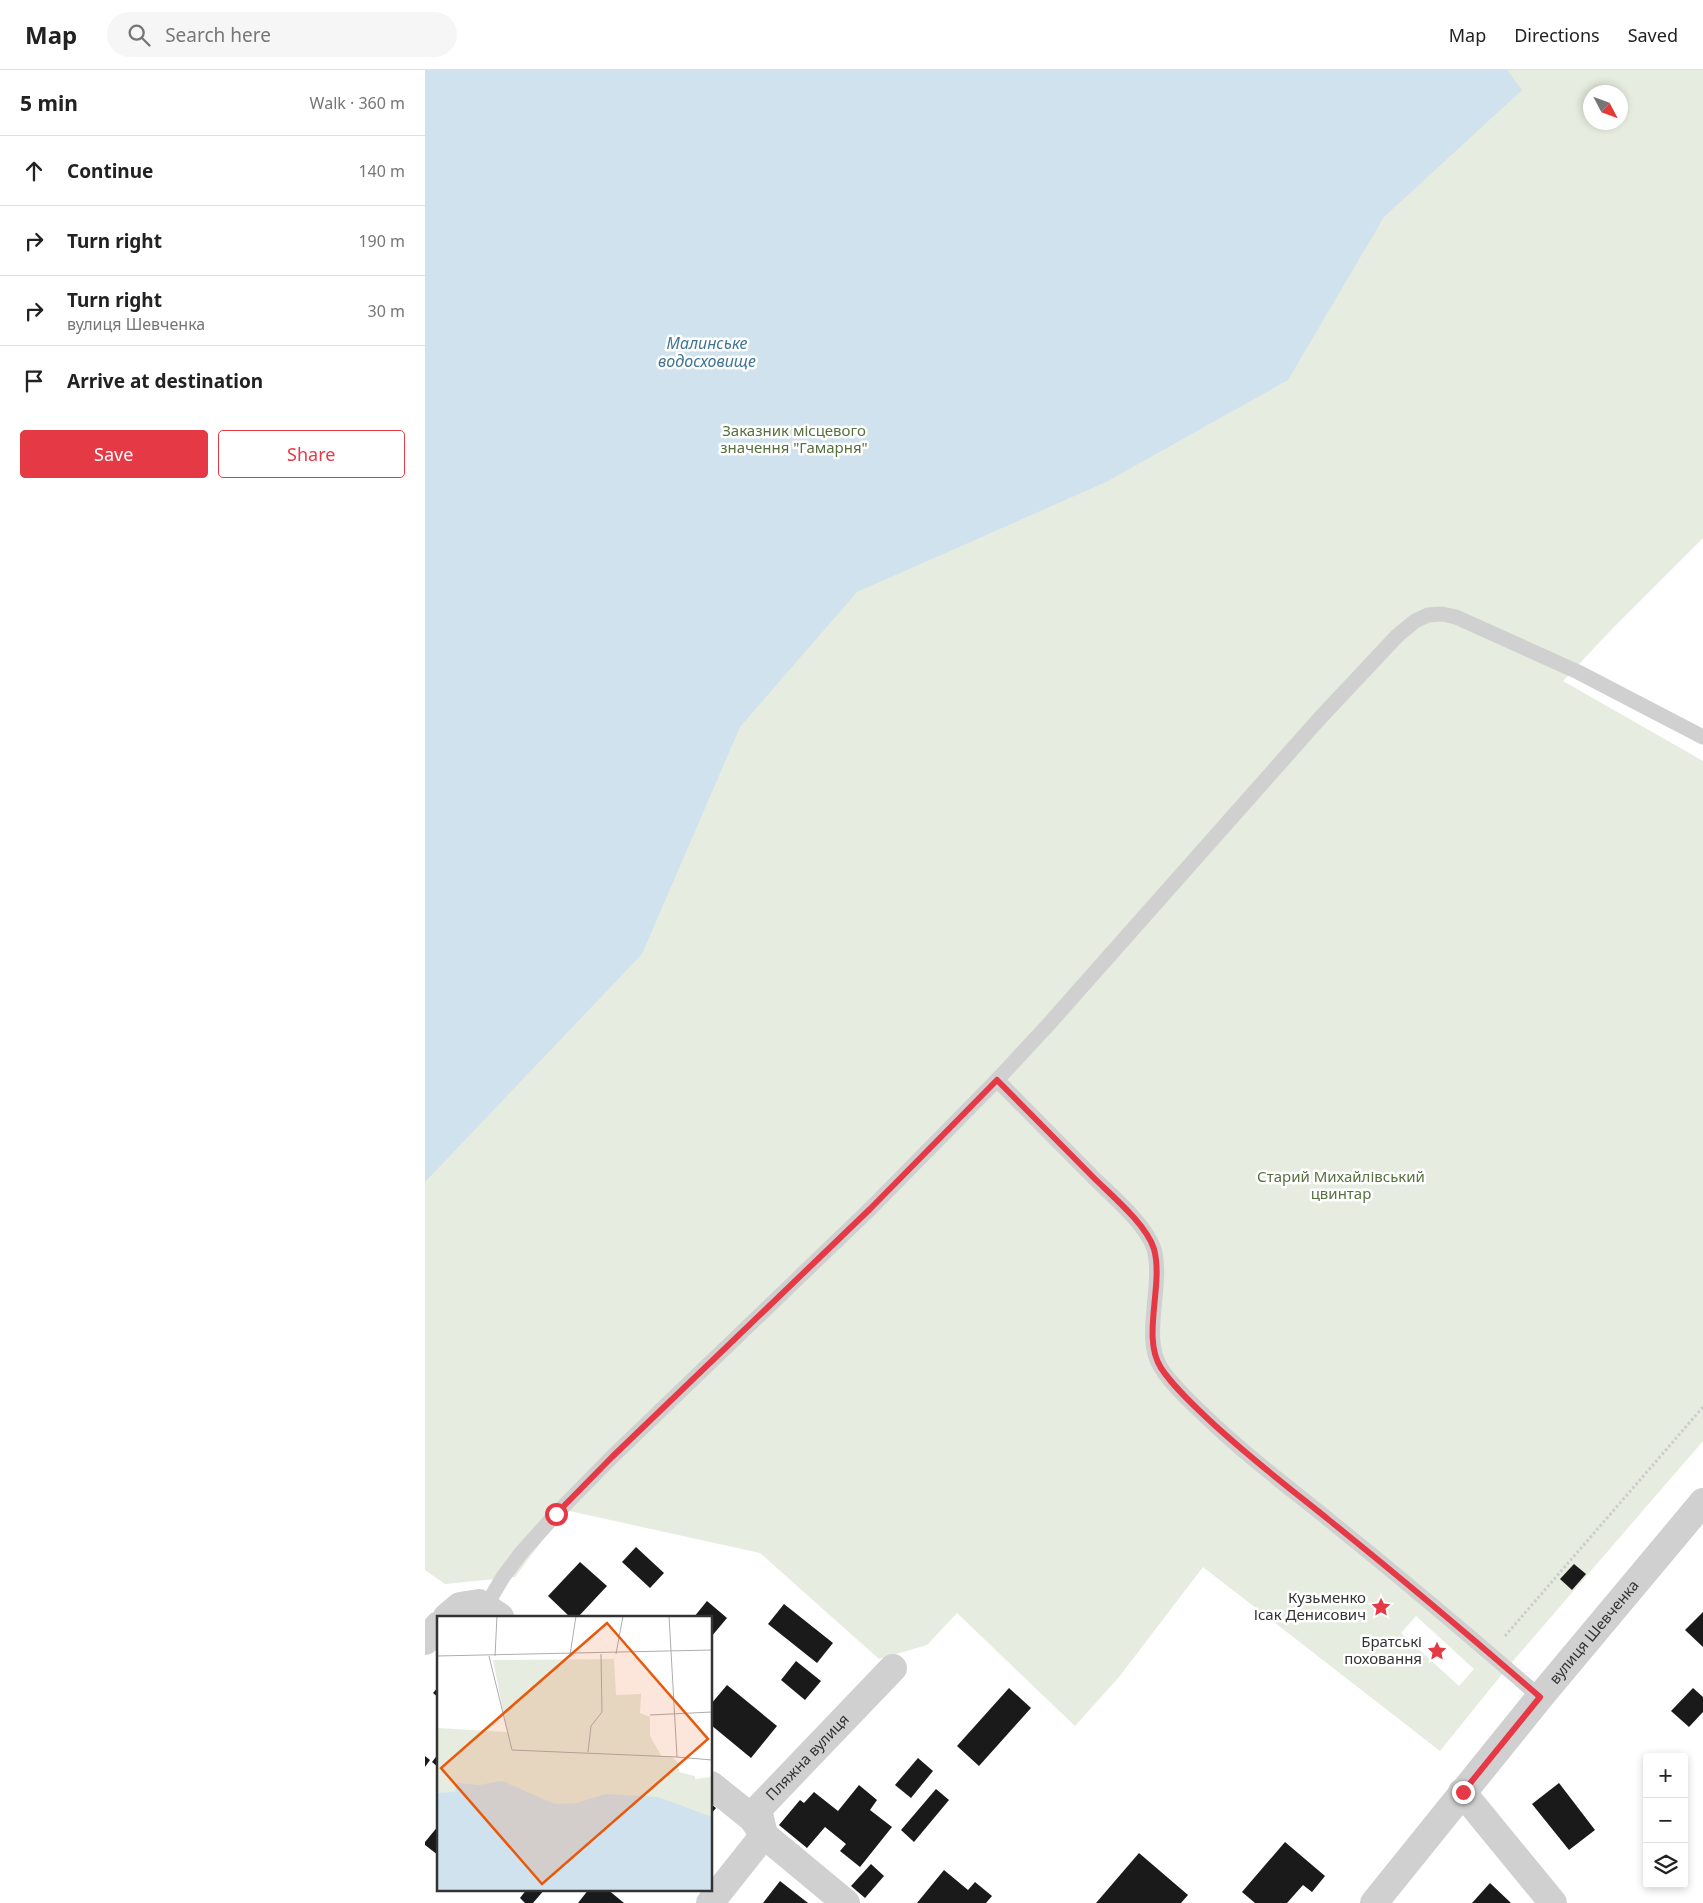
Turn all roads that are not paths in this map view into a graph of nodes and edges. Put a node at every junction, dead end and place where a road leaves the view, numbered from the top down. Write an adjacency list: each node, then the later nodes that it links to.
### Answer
1 (1703, 736): 2 (lane)
2 (997, 1080): 4 (lane); 9 (lane)
3 (1703, 1502): 9 (street, вулиця Шевченка)
4 (493, 1611): 5 (street)
5 (448, 1616)
6 (437, 1627): 7 (street)
7 (425, 1641)
8 (893, 1668): 12 (street, Пляжна вулиця)
9 (1540, 1697): 11 (street, вулиця Шевченка)
10 (713, 1787): 12 (street)
11 (1463, 1792): 15 (street, вулиця Шевченка); 16 (street)
12 (765, 1835): 13 (street); 14 (street)
13 (710, 1903)
14 (845, 1903)
15 (1374, 1903)
16 (1553, 1903)

